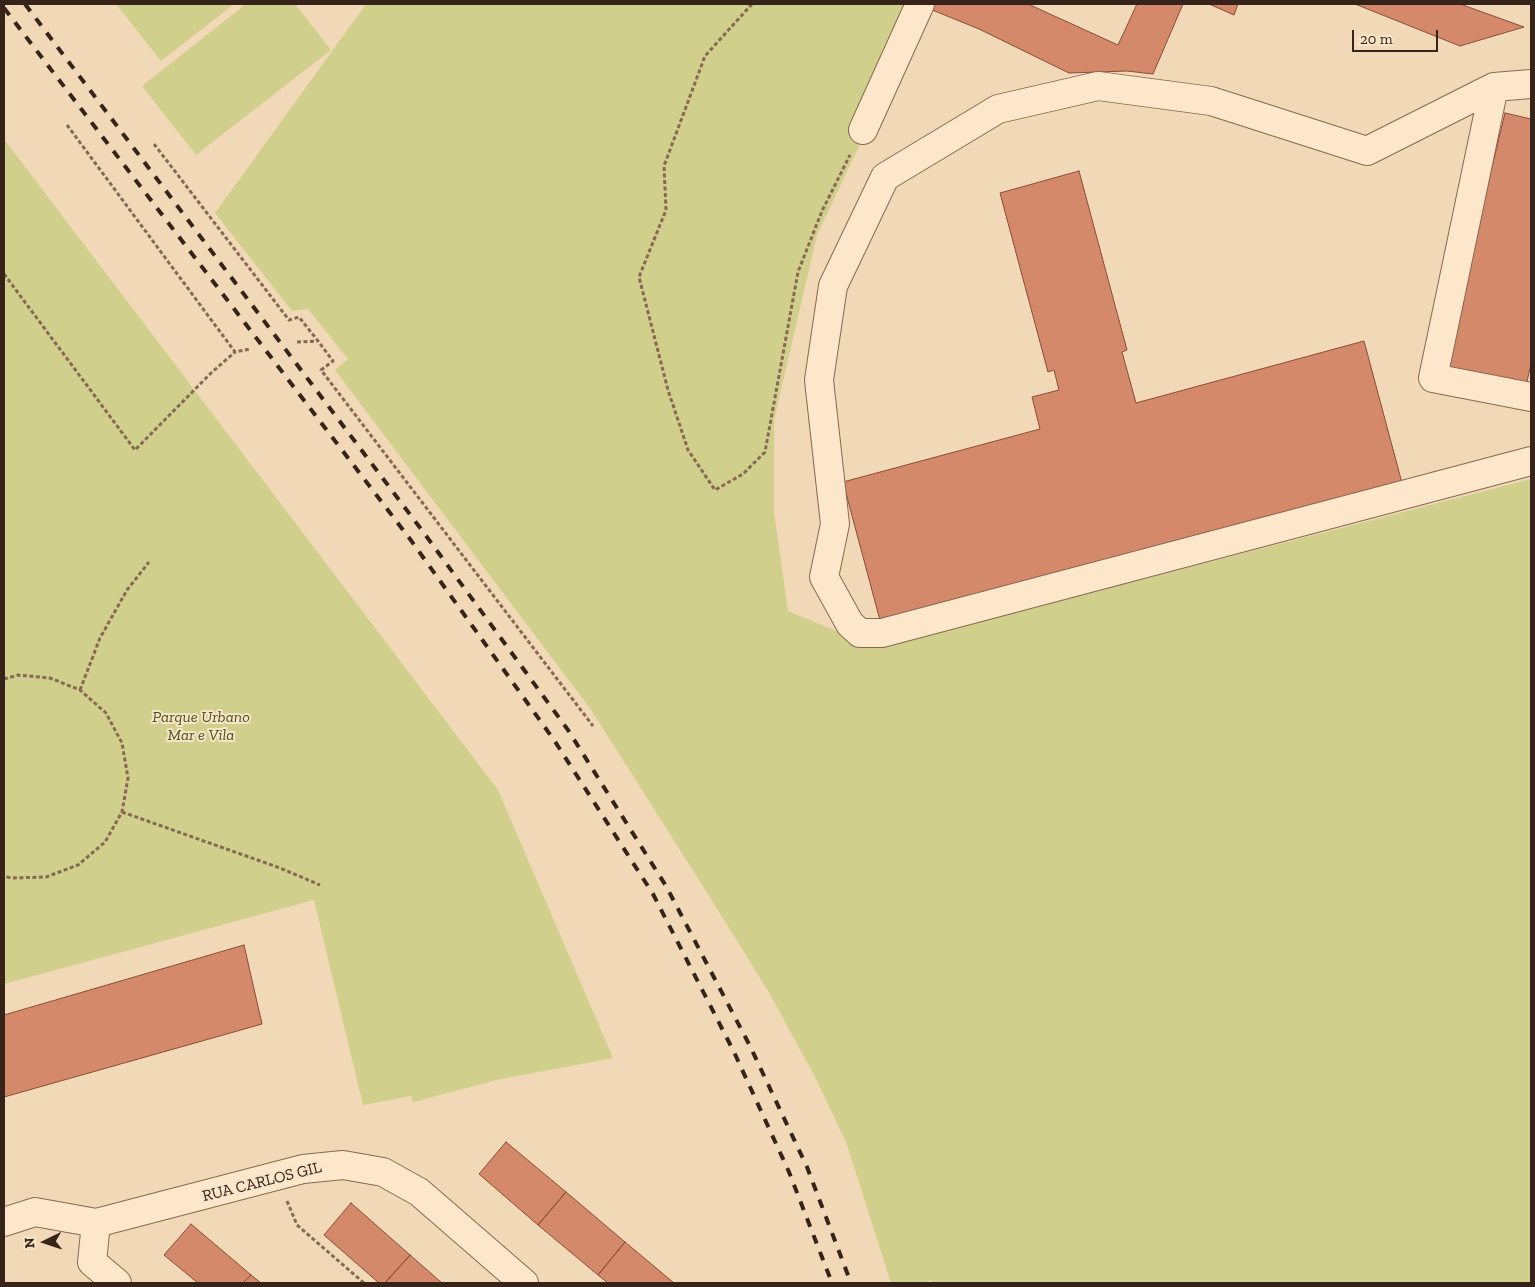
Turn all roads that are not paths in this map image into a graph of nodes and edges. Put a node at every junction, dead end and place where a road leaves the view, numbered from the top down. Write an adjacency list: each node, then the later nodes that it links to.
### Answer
1 (920, 4): 4 (street)
2 (1531, 84): 3 (street)
3 (1494, 87): 5 (street); 6 (street)
4 (863, 130)
5 (1531, 397)
6 (1531, 461)
7 (4, 1222): 8 (street)
8 (96, 1223): 9 (street); 10 (street, RUA CARLOS GIL)
9 (117, 1283)
10 (524, 1283)

